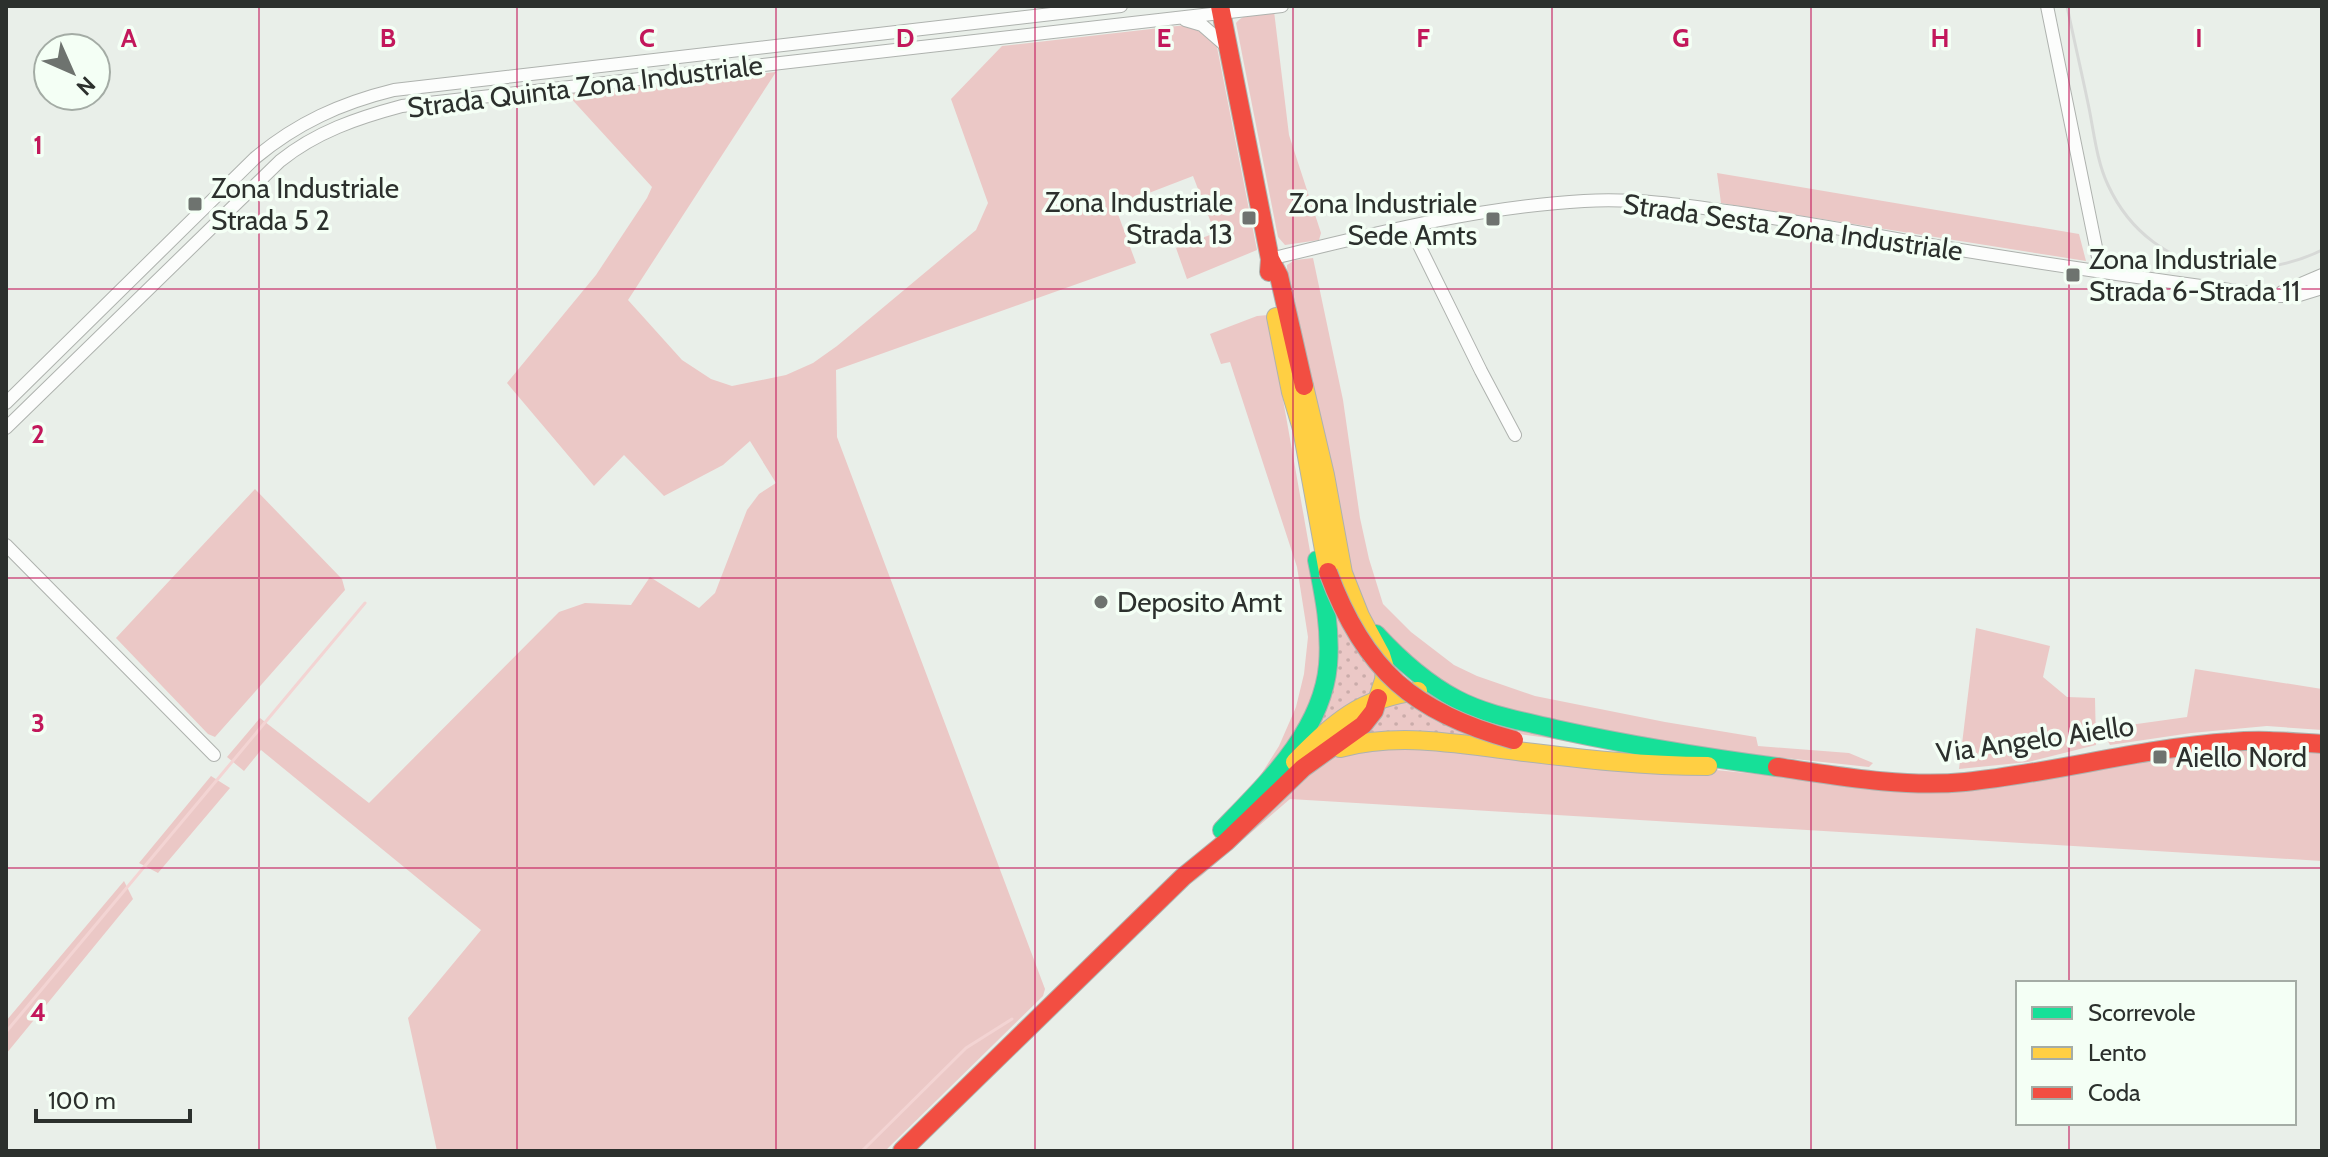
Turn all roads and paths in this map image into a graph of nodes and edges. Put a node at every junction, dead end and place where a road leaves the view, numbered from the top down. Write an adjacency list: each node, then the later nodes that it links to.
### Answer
1 (1121, 6): 7 (street, Strada Quinta Zona Industriale)
2 (1282, 6): 4 (street, Strada Quinta Zona Industriale)
3 (2047, 6): 13 (street)
4 (1221, 9): 5 (street, Strada Quinta Zona Industriale); 6 (main road)
5 (1178, 18): 6 (street); 8 (street, Strada Quinta Zona Industriale)
6 (1230, 51): 12 (main road)
7 (269, 146): 8 (street); 9 (street, Strada Quinta Zona Industriale)
8 (280, 161): 10 (street, Strada Quinta Zona Industriale)
9 (249, 165): 10 (street); 18 (street, Strada Quinta Zona Industriale)
10 (262, 177): 19 (street, Strada Quinta Zona Industriale)
11 (1410, 227): 12 (street, Strada Sesta Zona Industriale); 13 (street, Strada Sesta Zona Industriale); 20 (street)
12 (1270, 259): 17 (main road); 22 (main road)
13 (2101, 272): 16 (street, Strada Sesta Zona Industriale)
14 (2322, 275): 16 (street)
15 (2322, 288): 16 (street, Strada Sesta Zona Industriale)
16 (2271, 296)
17 (1291, 392): 28 (main road, bridge); 30 (main road)
18 (6, 403)
19 (6, 428)
20 (1515, 435)
21 (6, 545): 26 (street)
22 (1360, 616): 23 (main road); 24 (main road)
23 (1456, 699): 24 (main road); 29 (main road)
24 (1379, 700): 27 (main road); 30 (main road)
25 (2322, 744): 29 (main road, Via Angelo Aiello)
26 (214, 755)
27 (1319, 756): 28 (main road); 31 (main road)
28 (1716, 766): 29 (main road)
29 (1755, 766)
30 (1218, 834): 31 (main road)
31 (1183, 877): 32 (main road)
32 (902, 1151)

